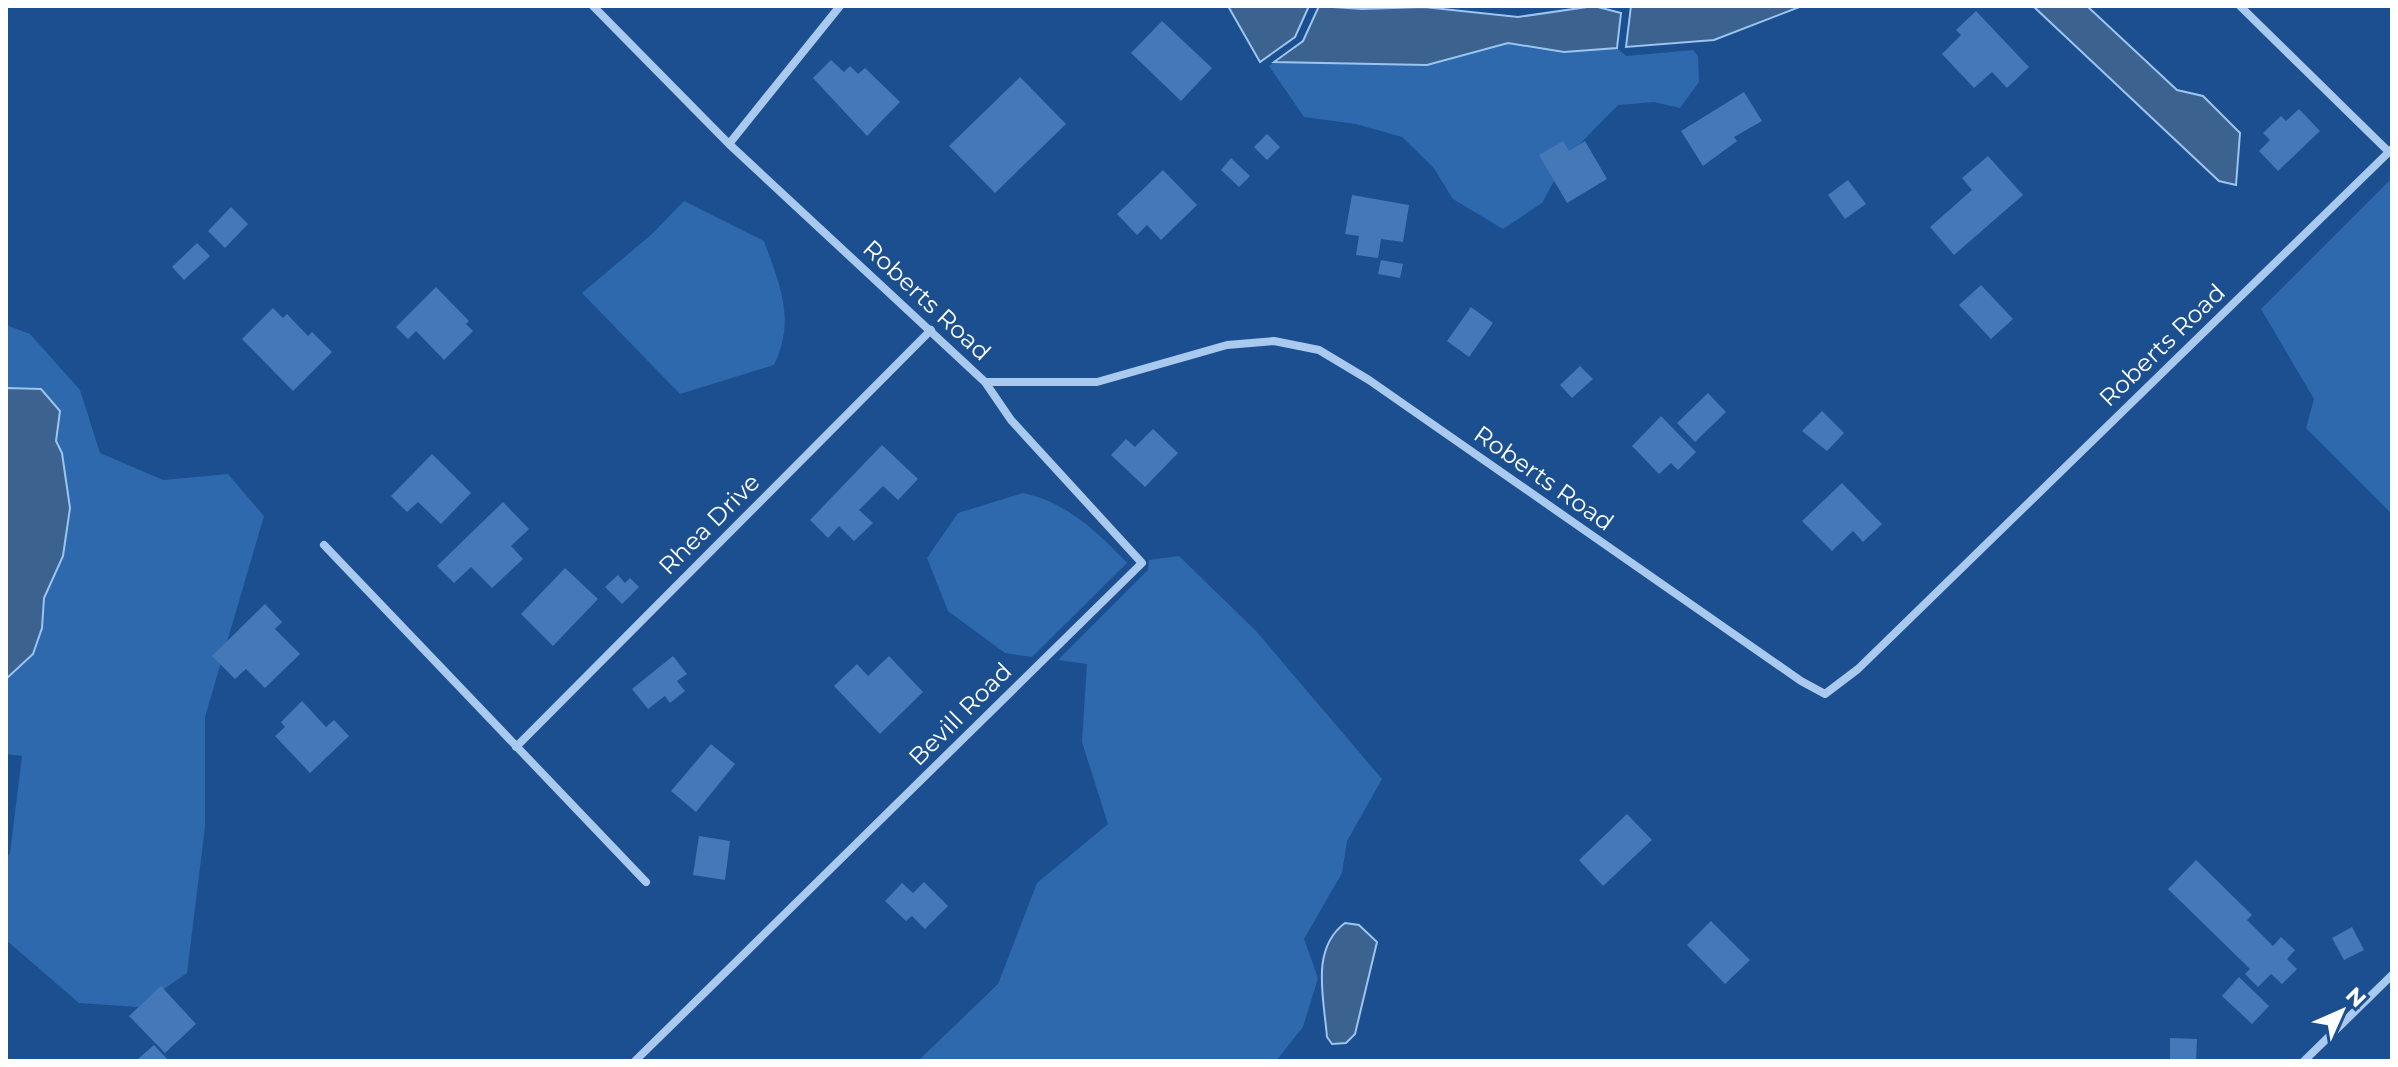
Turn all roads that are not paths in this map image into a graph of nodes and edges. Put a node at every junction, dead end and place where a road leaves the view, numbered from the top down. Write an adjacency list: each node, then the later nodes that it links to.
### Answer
1 (593, 6): 4 (street, Roberts Road)
2 (840, 6): 4 (street)
3 (2240, 6): 5 (street)
4 (729, 144): 6 (street, Roberts Road)
5 (2390, 150): 7 (street, Roberts Road)
6 (931, 330): 7 (street, Roberts Road); 9 (street, Rhea Drive)
7 (985, 382): 12 (street, Bevill Road)
8 (324, 545): 9 (street)
9 (516, 747): 10 (street)
10 (646, 882)
11 (2392, 975): 13 (street)
12 (635, 1061)
13 (2304, 1061)

